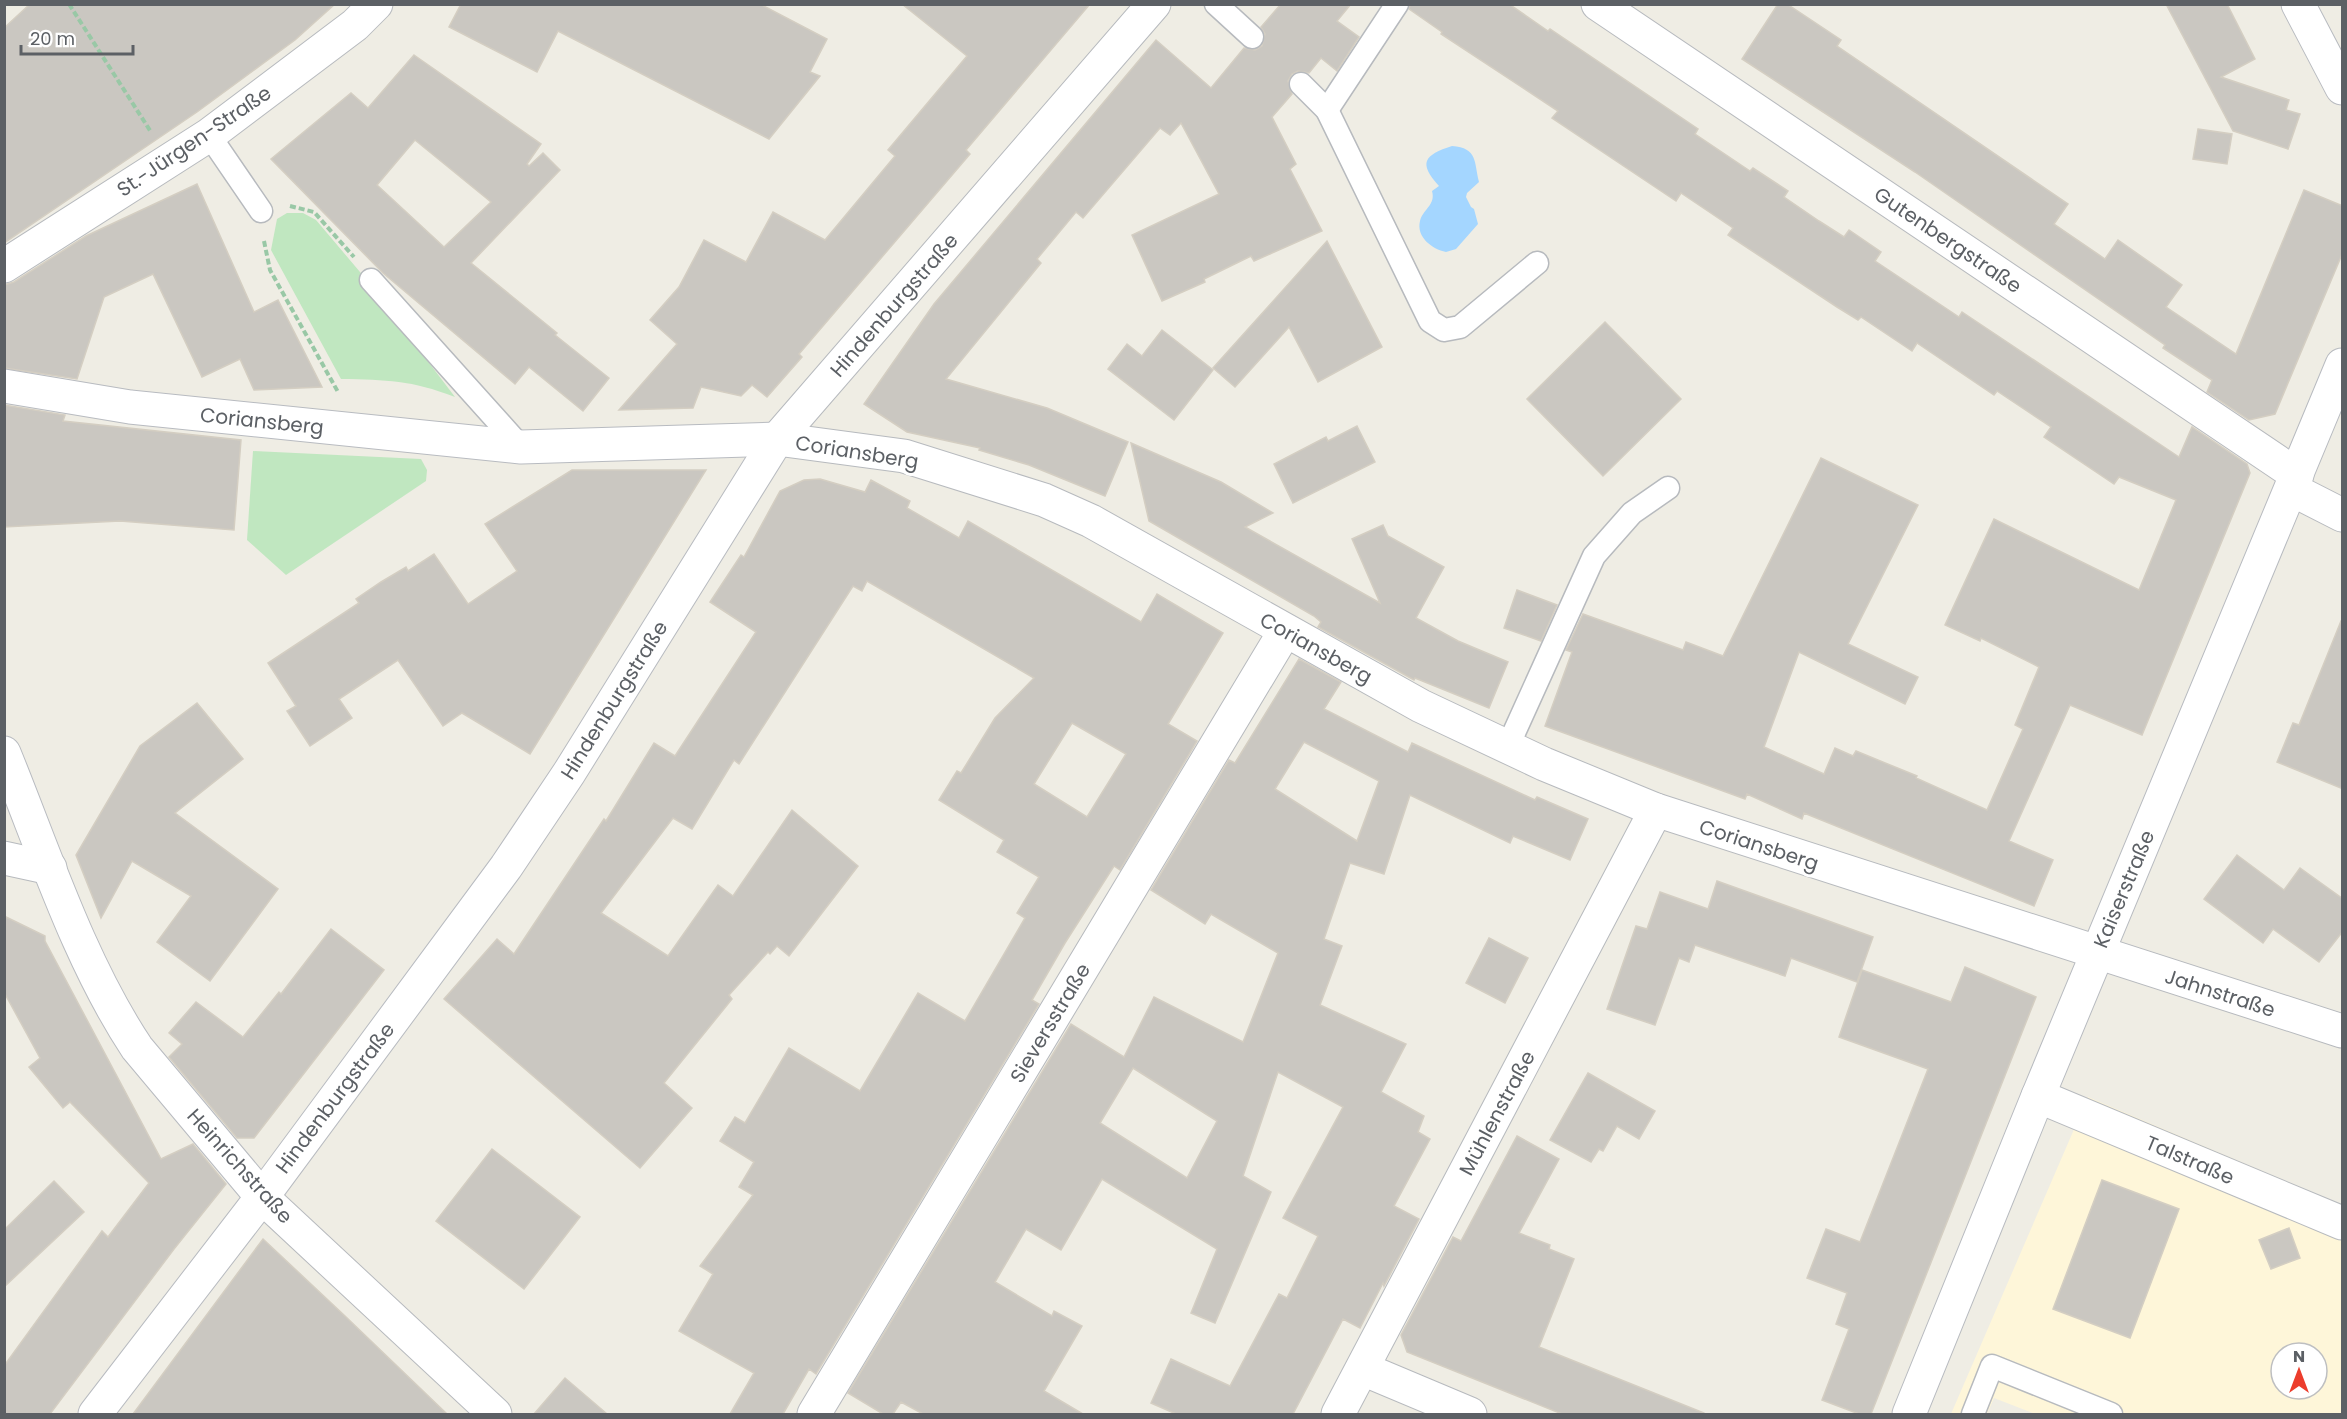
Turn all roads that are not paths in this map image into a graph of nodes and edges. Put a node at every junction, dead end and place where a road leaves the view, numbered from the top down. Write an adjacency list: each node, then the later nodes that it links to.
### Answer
1 (376, 4): 11 (street, St.-Jürgen-Straße)
2 (1155, 4): 18 (street, Hindenburgstraße)
3 (1216, 4): 7 (lane)
4 (1397, 4): 10 (lane)
5 (1598, 4): 20 (street, Gutenbergstraße)
6 (2298, 4): 9 (street)
7 (1252, 37)
8 (1301, 84): 10 (lane)
9 (2343, 88)
10 (1327, 110): 13 (lane)
11 (210, 135): 12 (lane); 14 (street, St.-Jürgen-Straße)
12 (261, 211)
13 (1537, 264)
14 (4, 266)
15 (371, 280): 19 (lane)
16 (2343, 365): 20 (street, Kaiserstraße)
17 (4, 386): 19 (street, Coriansberg)
18 (777, 439): 19 (street, Coriansberg); 23 (street, Coriansberg); 32 (street, Hindenburgstraße)
19 (521, 447)
20 (2294, 482): 22 (street, Gutenbergstraße); 29 (street, Kaiserstraße)
21 (1668, 488): 24 (lane)
22 (2343, 515)
23 (1285, 631): 24 (street, Coriansberg); 37 (street, Sieversstraße)
24 (1508, 746): 26 (street, Coriansberg)
25 (4, 753): 28 (street, Heinrichstraße)
26 (1656, 810): 29 (street, Coriansberg); 34 (street, Mühlenstraße)
27 (4, 858): 28 (street)
28 (50, 868): 32 (street, Heinrichstraße)
29 (2097, 954): 30 (street, Jahnstraße); 31 (street, Kaiserstraße)
30 (2343, 1031)
31 (2038, 1096): 33 (street, Talstraße); 40 (street, Kaiserstraße)
32 (262, 1197): 35 (street, Hindenburgstraße); 36 (street, Heinrichstraße)
33 (2343, 1223)
34 (1363, 1369): 38 (street, Mühlenstraße); 39 (street)
35 (95, 1414)
36 (495, 1414)
37 (814, 1414)
38 (1338, 1414)
39 (1470, 1414)
40 (1910, 1414)
41 (1973, 1414): 42 (lane)
42 (2111, 1414)

